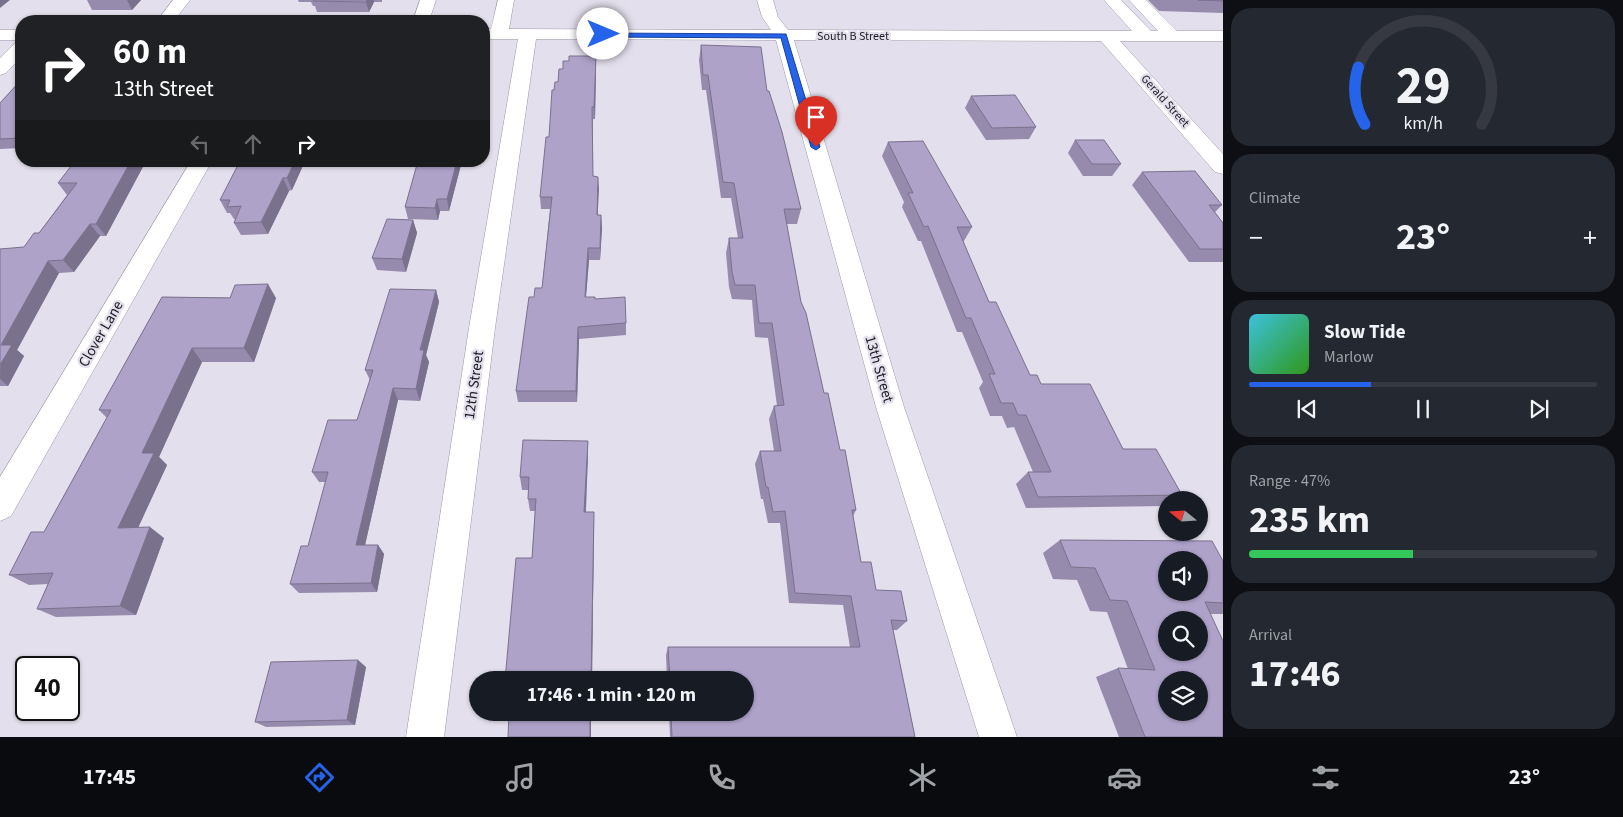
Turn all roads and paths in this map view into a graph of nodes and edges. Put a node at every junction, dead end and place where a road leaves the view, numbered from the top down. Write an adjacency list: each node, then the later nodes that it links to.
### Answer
1 (182, 0): 8 (street)
2 (428, 0): 9 (street)
3 (506, 0): 10 (street)
4 (765, 0): 14 (street, 13th Street)
5 (1099, 0): 16 (street)
6 (1112, 0): 16 (street)
7 (1137, 0): 17 (street)
8 (170, 15)
9 (423, 15)
10 (491, 34): 11 (street, South B Street)
11 (528, 34): 14 (street, South B Street); 24 (street, 12th Street)
12 (0, 35): 13 (street)
13 (15, 35)
14 (784, 36): 15 (street, South B Street); 25 (street, 13th Street)
15 (1106, 36): 16 (street, South B Street); 22 (street, Gerald Street)
16 (1140, 36): 17 (street, South B Street)
17 (1173, 36): 18 (street, South B Street)
18 (1223, 36)
19 (15, 54): 20 (street)
20 (0, 68)
21 (198, 167): 23 (street, Clover Lane)
22 (1223, 167)
23 (0, 506)
24 (425, 737)
25 (998, 737)

